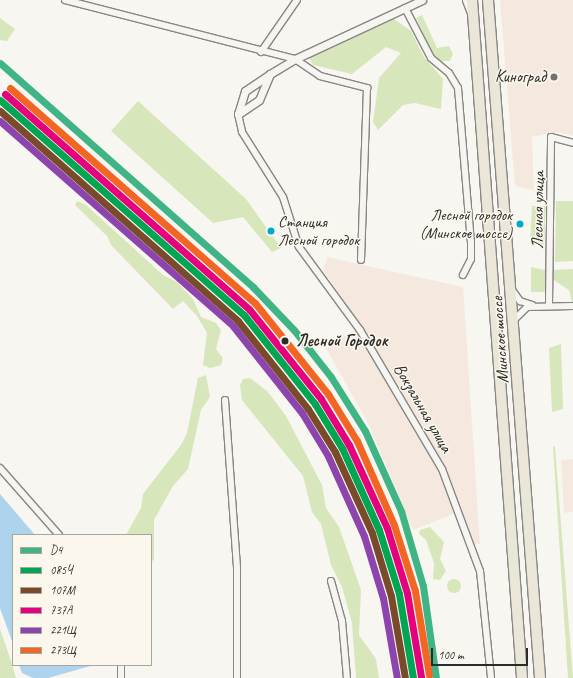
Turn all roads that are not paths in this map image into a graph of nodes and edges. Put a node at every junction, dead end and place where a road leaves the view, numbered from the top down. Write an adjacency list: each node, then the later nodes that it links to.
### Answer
1 (65, 0): 9 (street)
2 (297, 0): 9 (street)
3 (422, 0): 7 (street)
4 (466, 0): 8 (street)
5 (472, 0): 8 (highway, Минское шоссе)
6 (489, 2): 16 (highway, Минское шоссе)
7 (405, 8): 10 (street); 15 (street)
8 (474, 23): 30 (highway, Минское шоссе)
9 (262, 52): 10 (street)
10 (295, 59): 11 (street); 14 (street)
11 (270, 74): 12 (street); 12 (street)
12 (238, 114): 29 (street, Вокзальная улица)
13 (573, 143): 17 (street, Лесная улица)
14 (361, 260)
15 (462, 275)
16 (512, 289): 18 (street); 20 (highway, Минское шоссе)
17 (549, 305): 18 (street); 19 (street)
18 (534, 306): 20 (street)
19 (573, 306)
20 (514, 320): 31 (highway, Минское шоссе)
21 (225, 400): 27 (street)
22 (0, 468): 23 (street)
23 (58, 534)
24 (331, 581): 28 (street)
25 (121, 666): 26 (street)
26 (121, 678)
27 (238, 678)
28 (347, 678)
29 (491, 678)
30 (522, 678)
31 (540, 678)

